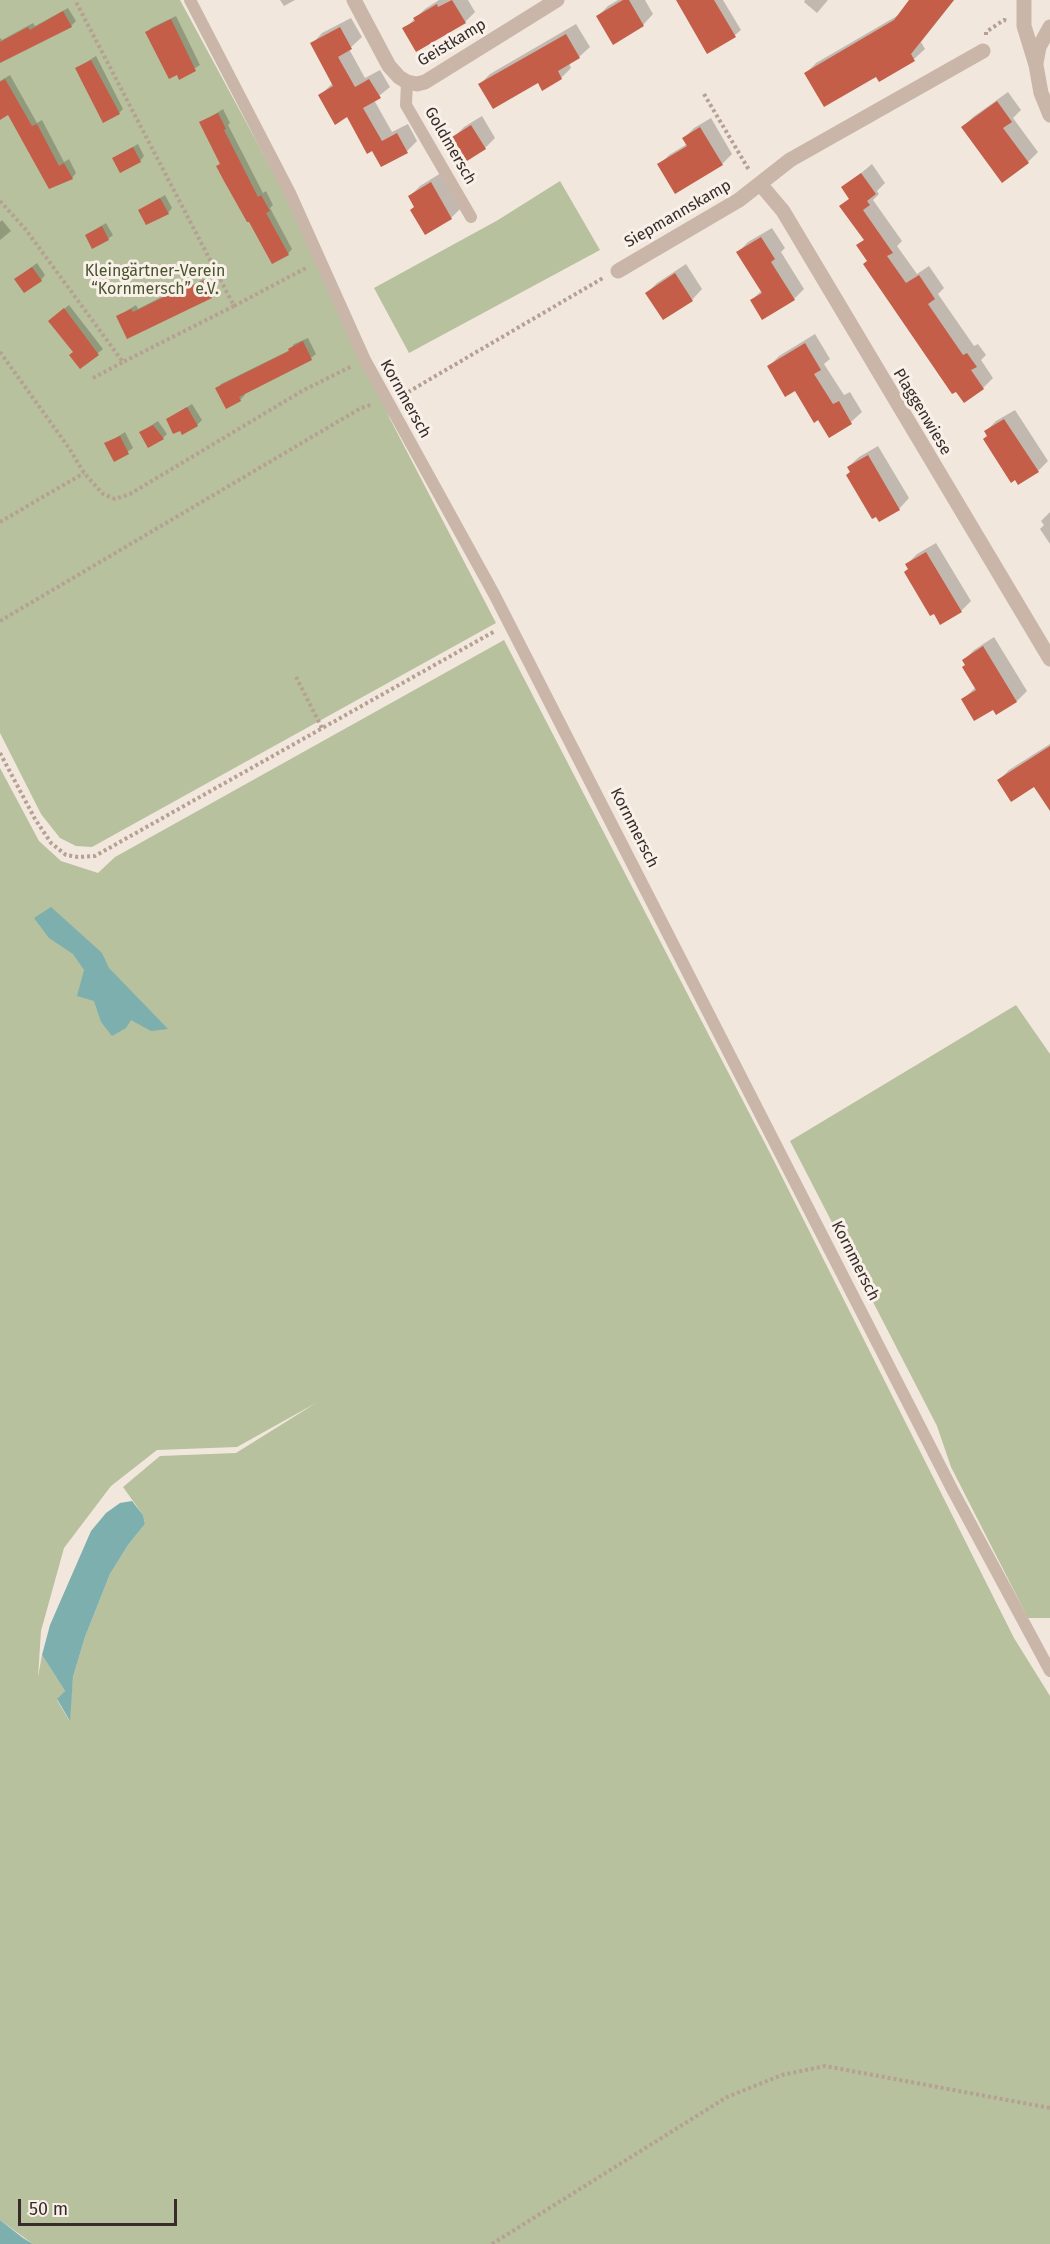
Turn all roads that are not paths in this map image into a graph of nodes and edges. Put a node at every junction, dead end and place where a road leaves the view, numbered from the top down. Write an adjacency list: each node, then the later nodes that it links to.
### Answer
1 (190, 0): 14 (lane, Kornmersch)
2 (354, 0): 8 (street)
3 (1024, 0): 7 (street)
4 (549, 3): 8 (street, Geistkamp)
5 (1050, 27): 7 (street)
6 (982, 51): 10 (street, Siepmannskamp)
7 (1036, 65): 9 (street)
8 (407, 82): 11 (lane, Goldmersch)
9 (1050, 115)
10 (761, 185): 12 (street, Siepmannskamp); 13 (street, Plaggenwiese)
11 (471, 217)
12 (618, 271)
13 (1050, 659)
14 (1050, 1671)

